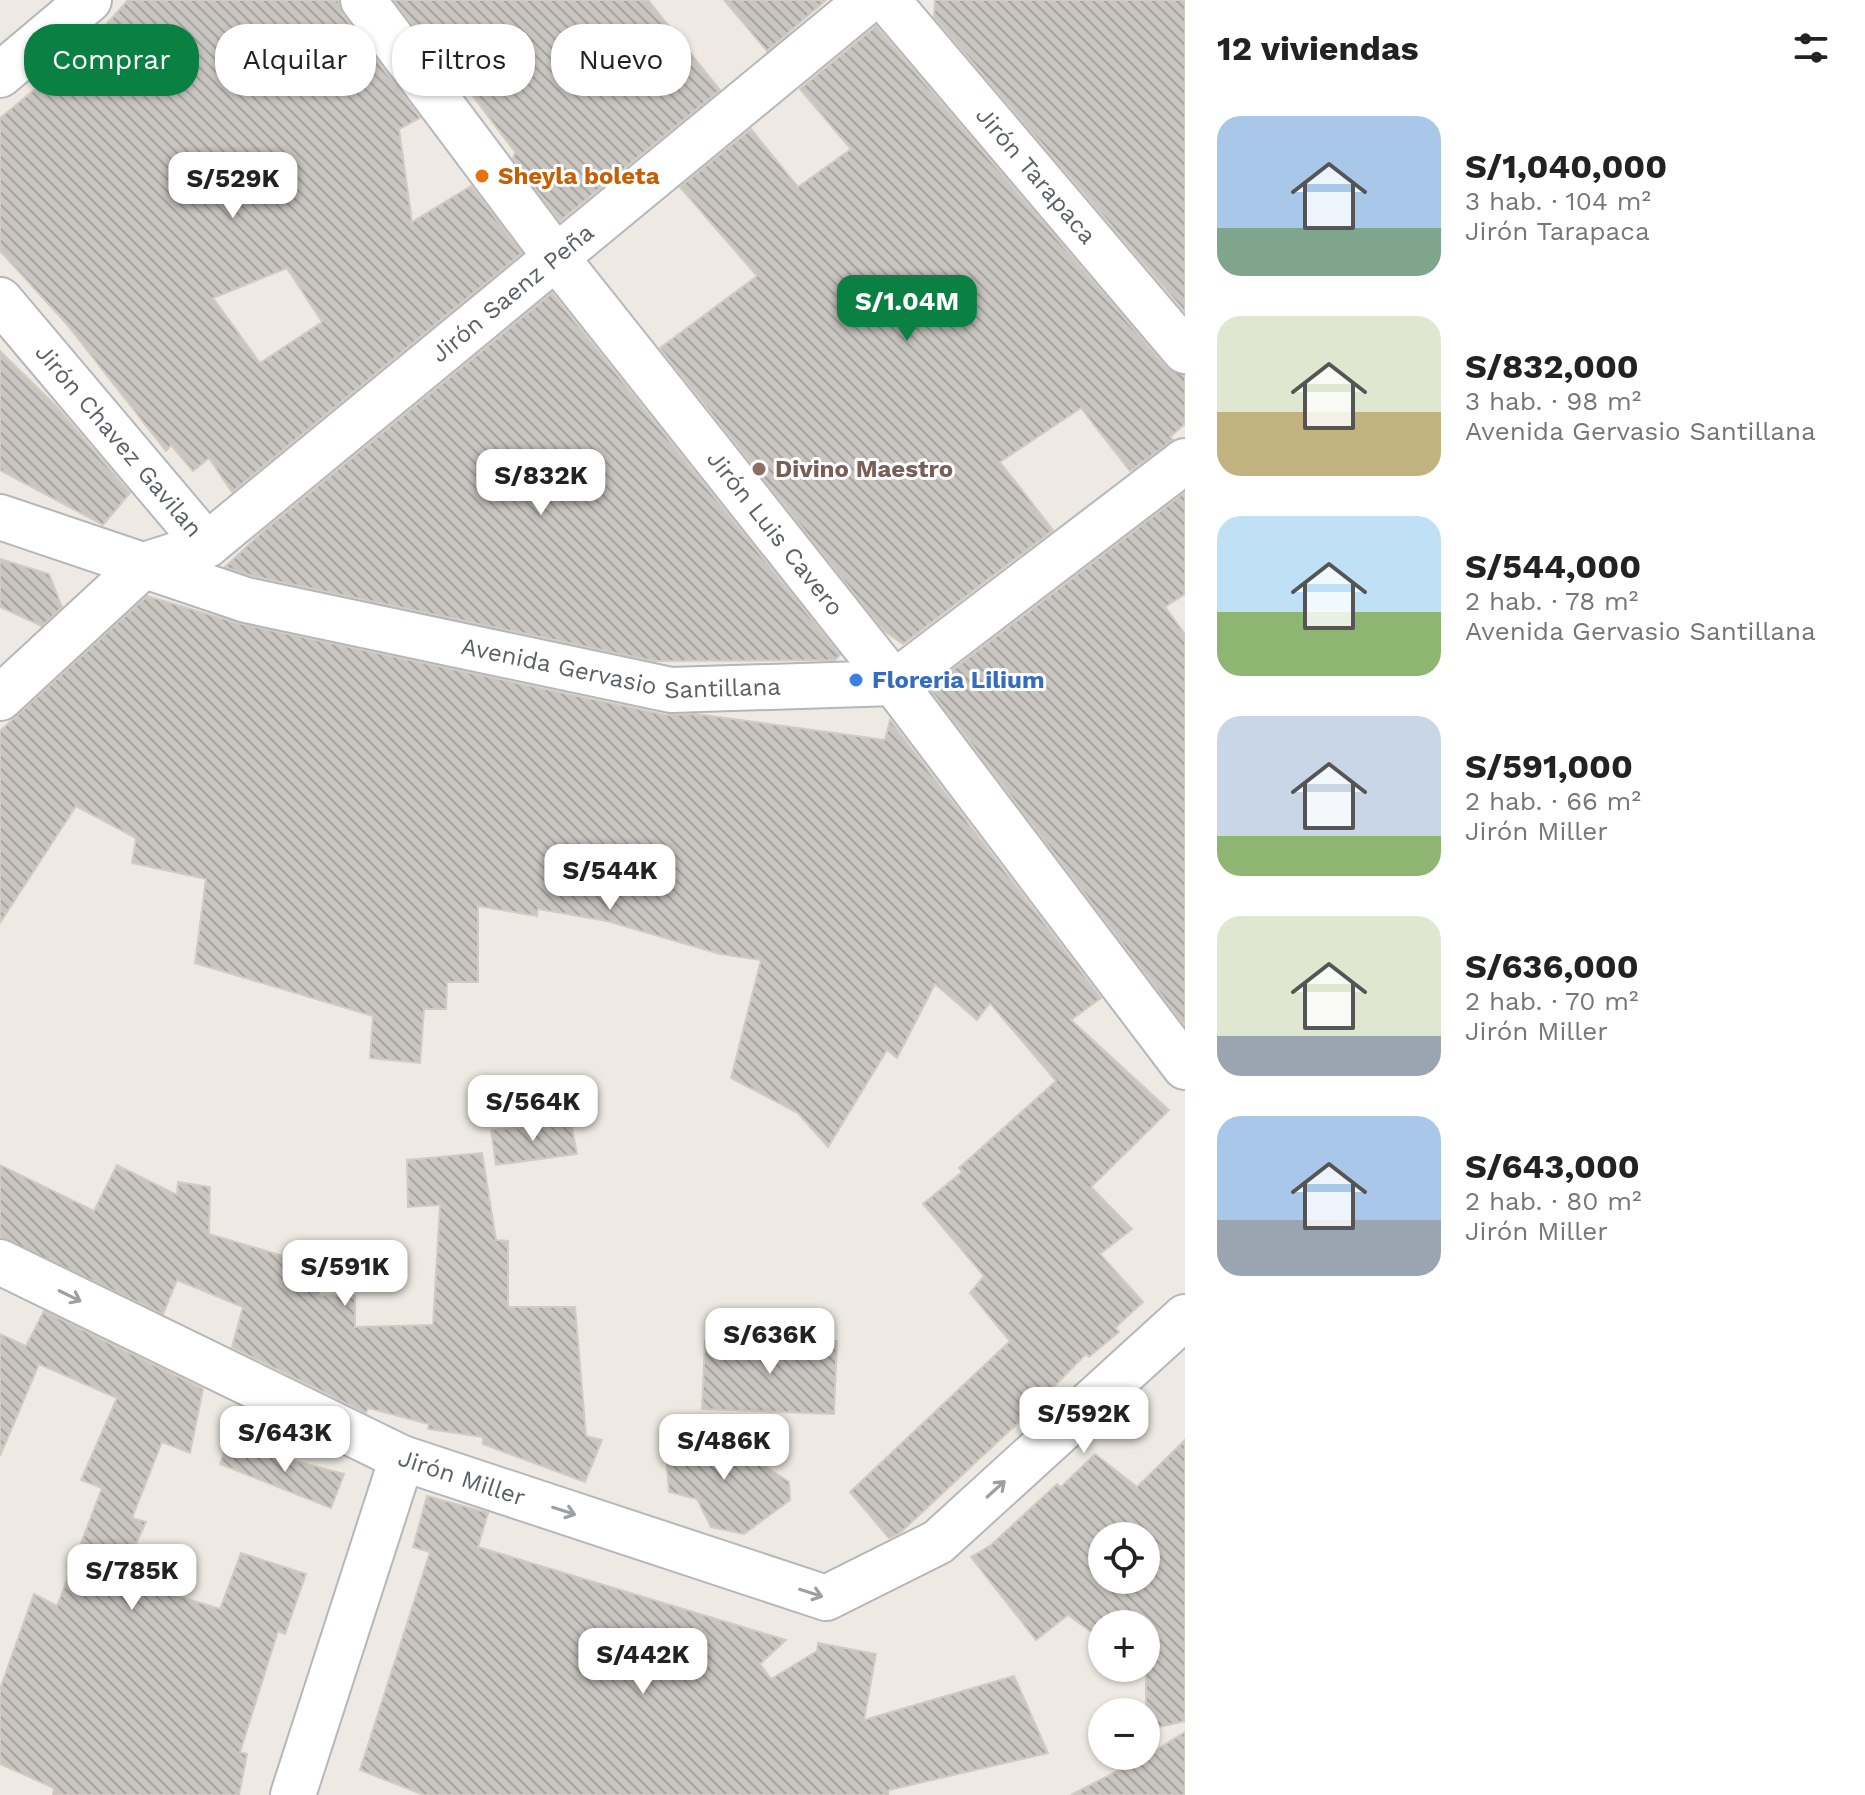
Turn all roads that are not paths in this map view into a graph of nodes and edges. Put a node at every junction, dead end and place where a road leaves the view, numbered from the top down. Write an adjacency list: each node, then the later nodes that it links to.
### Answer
1 (89, 0): 5 (street)
2 (363, 0): 6 (street, Jirón Luis Cavero)
3 (868, 0): 6 (street, Jirón Saenz Peña)
4 (887, 0): 8 (street, Jirón Tarapaca)
5 (0, 75)
6 (555, 256): 11 (street, Jirón Saenz Peña); 13 (street, Jirón Luis Cavero)
7 (0, 300): 11 (street, Jirón Chavez Gavilan)
8 (1185, 351)
9 (1185, 461): 13 (street)
10 (0, 517): 12 (street, Avenida Gervasio Santillana)
11 (207, 545): 12 (street, Jirón Saenz Peña)
12 (144, 565): 13 (street, Avenida Gervasio Santillana); 14 (street)
13 (894, 683): 15 (street, Jirón Luis Cavero)
14 (0, 698)
15 (1185, 1067)
16 (0, 1262): 18 (street, Jirón Miller, one-way to 18)
17 (1185, 1317): 18 (street, Jirón Miller, one-way to 17)
18 (402, 1458): 19 (street)
19 (293, 1795)

